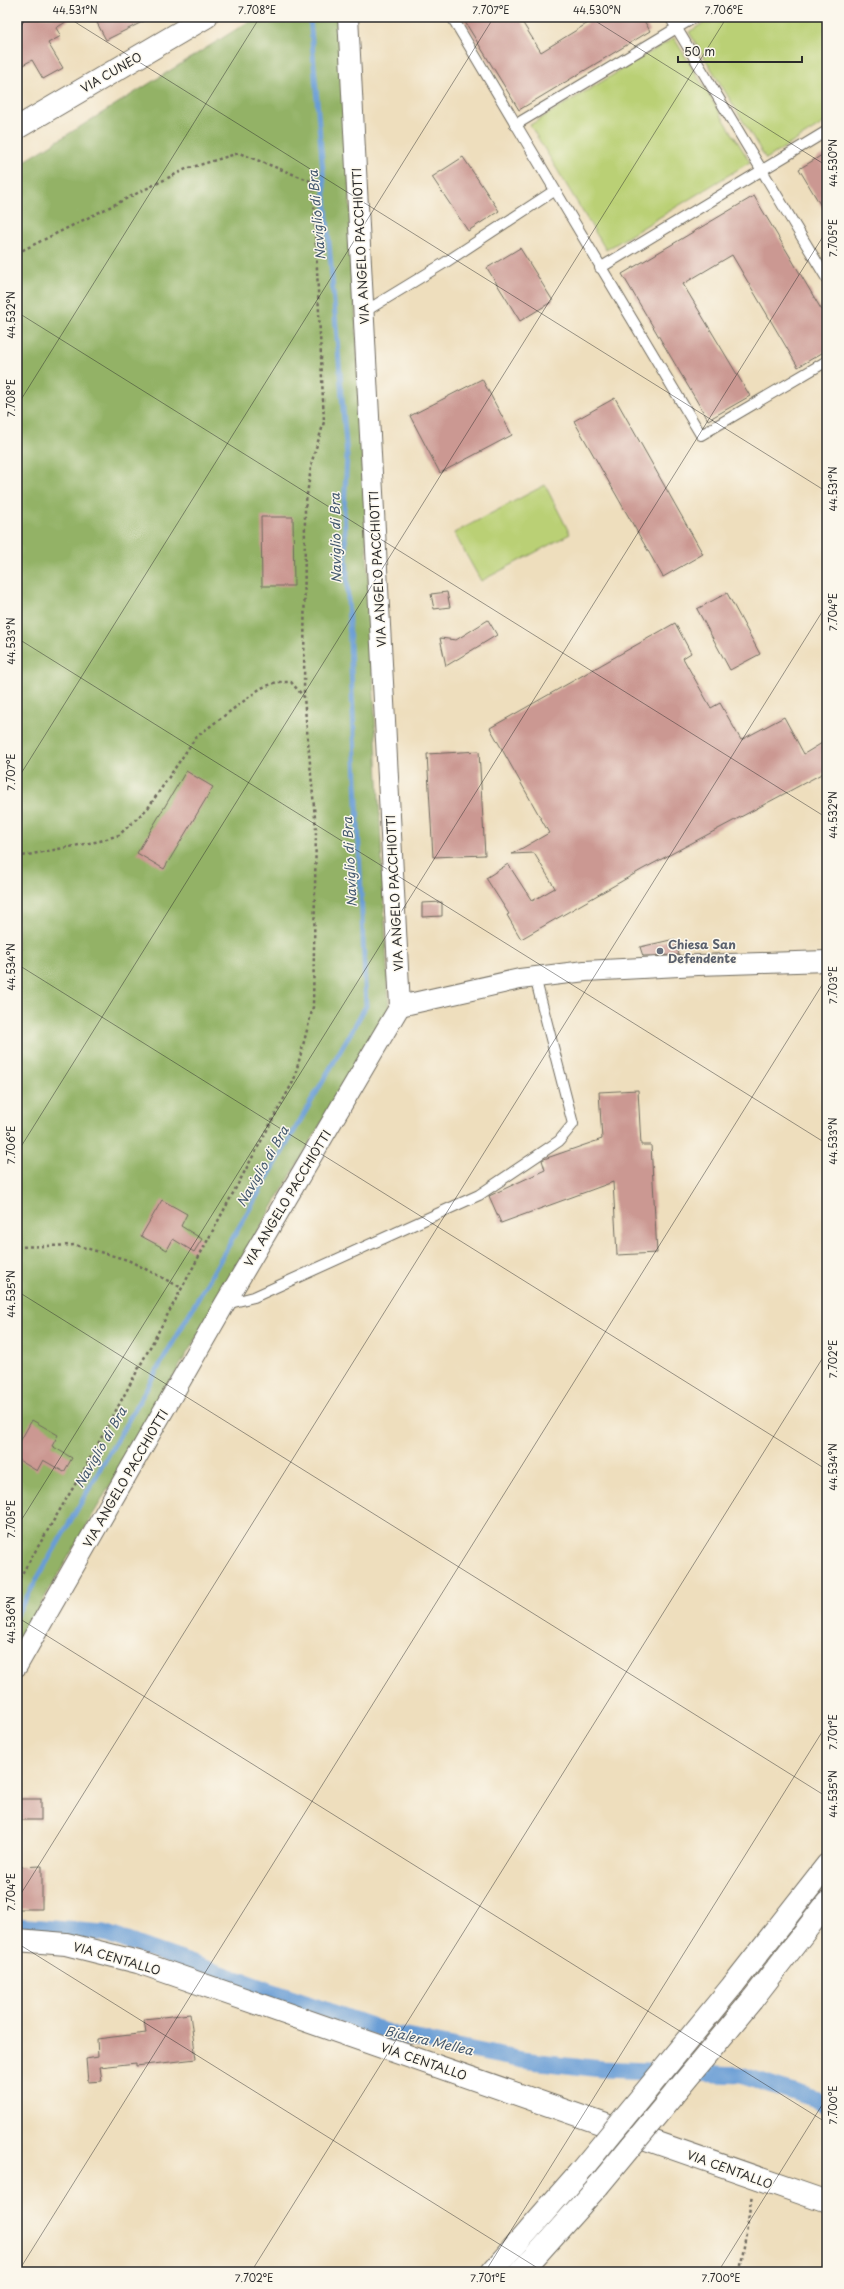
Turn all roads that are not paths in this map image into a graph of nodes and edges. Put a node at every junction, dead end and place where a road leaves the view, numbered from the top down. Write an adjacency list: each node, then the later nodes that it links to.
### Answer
1 (206, 17): 8 (main road, VIA CUNEO)
2 (348, 17): 14 (street, VIA ANGELO PACCHIOTTI)
3 (452, 17): 7 (lane)
4 (670, 17): 6 (lane)
5 (695, 17): 6 (lane)
6 (676, 28): 7 (lane); 10 (lane)
7 (515, 125): 11 (lane)
8 (17, 128)
9 (827, 131): 10 (lane)
10 (762, 170): 12 (lane); 13 (lane)
11 (554, 191): 12 (lane); 14 (lane)
12 (600, 268): 15 (lane)
13 (827, 279)
14 (364, 312): 18 (street, VIA ANGELO PACCHIOTTI)
15 (827, 361)
16 (827, 962): 17 (street)
17 (535, 976): 18 (street); 19 (lane)
18 (400, 1006): 19 (street, VIA ANGELO PACCHIOTTI)
19 (224, 1304): 20 (street, VIA ANGELO PACCHIOTTI)
20 (17, 1666)
21 (827, 1865): 25 (main road, bridge)
22 (827, 1903): 26 (main road, bridge)
23 (17, 1940): 24 (main road, VIA CENTALLO)
24 (827, 2202)
25 (492, 2272)
26 (522, 2272)

